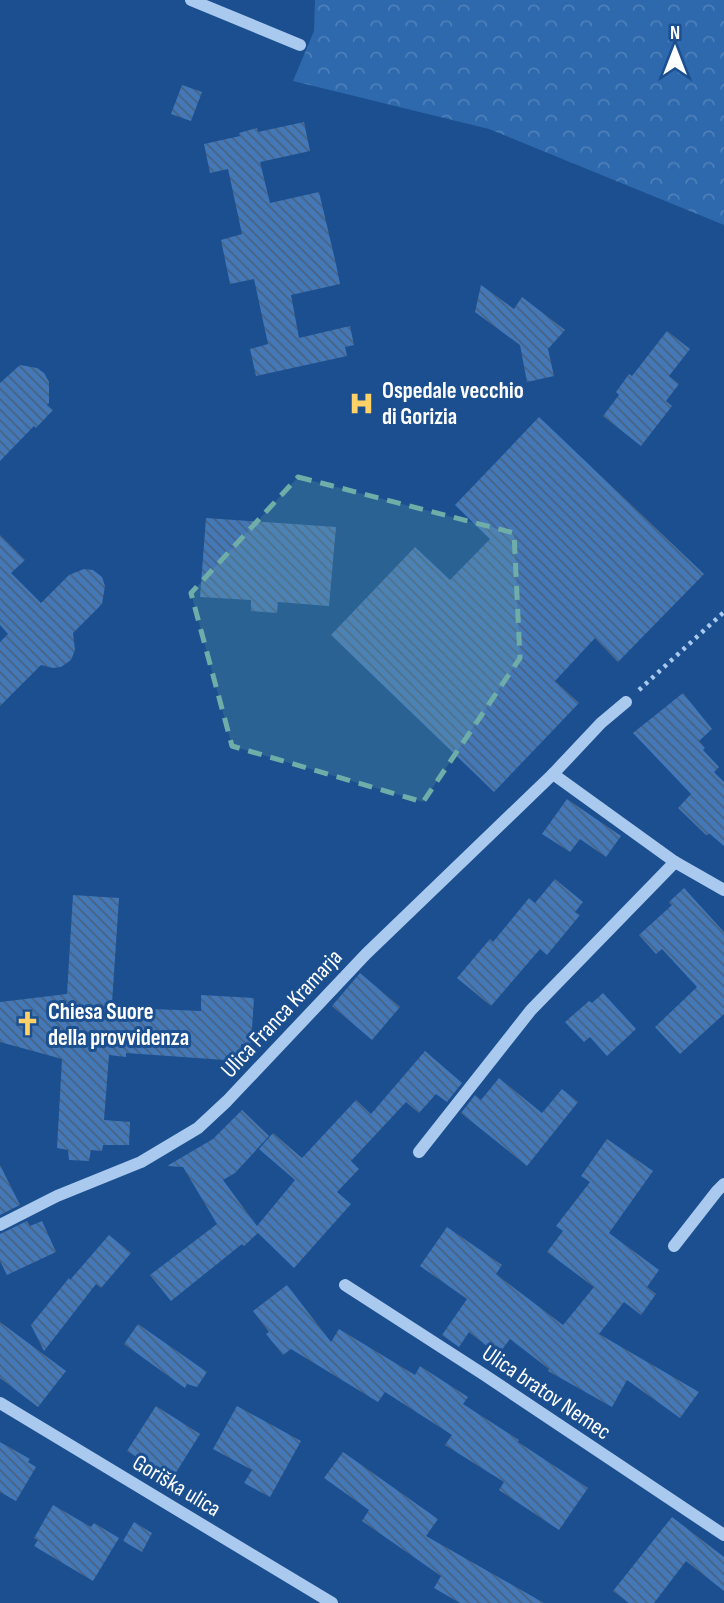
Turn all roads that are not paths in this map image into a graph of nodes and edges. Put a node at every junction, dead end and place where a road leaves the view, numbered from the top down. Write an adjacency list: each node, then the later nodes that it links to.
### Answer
1 (191, 0): 2 (street)
2 (300, 45)
3 (625, 702): 4 (street, Ulica Franca Kramarja)
4 (553, 774): 5 (street); 9 (street, Ulica Franca Kramarja)
5 (675, 862): 6 (street); 7 (street)
6 (724, 890)
7 (419, 1152)
8 (724, 1184): 10 (street)
9 (0, 1225)
10 (674, 1246)
11 (345, 1285): 13 (street, Ulica bratov Nemec)
12 (0, 1403): 14 (street, Goriška ulica)
13 (724, 1535)
14 (332, 1603)

